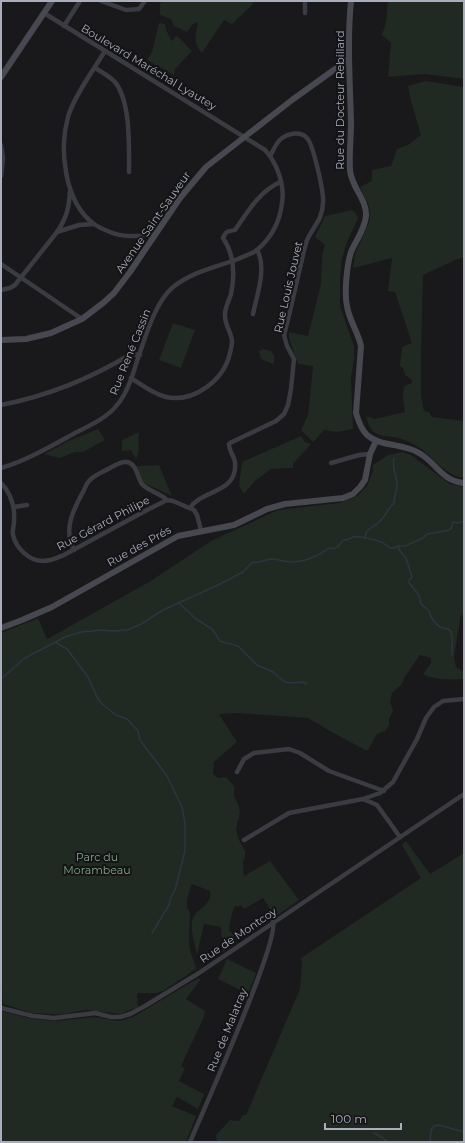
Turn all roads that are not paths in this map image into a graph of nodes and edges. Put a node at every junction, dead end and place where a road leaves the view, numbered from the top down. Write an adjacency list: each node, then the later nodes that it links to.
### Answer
1 (52, 1): 7 (street)
2 (80, 1): 9 (street)
3 (101, 1): 4 (street)
4 (145, 1)
5 (305, 1): 8 (street)
6 (352, 1): 11 (street, Rue du Docteur Rebillard)
7 (44, 13): 9 (street, Boulevard Maréchal Lyautey); 13 (street)
8 (305, 13)
9 (64, 26): 10 (street, Boulevard Maréchal Lyautey)
10 (105, 51): 12 (street); 14 (street, Boulevard Maréchal Lyautey)
11 (350, 59): 14 (street, Avenue Saint-Sauveur); 35 (street, Rue du Docteur Rebillard)
12 (95, 68): 17 (street); 20 (street)
13 (1, 77)
14 (244, 136): 16 (street, Rue René Cassin); 23 (street, Avenue Saint-Sauveur)
15 (1, 145): 18 (street)
16 (270, 156): 19 (street, Rue René Cassin); 44 (street, Rue Louis Jouvet)
17 (129, 172)
18 (1, 176)
19 (280, 182): 24 (street, Rue René Cassin); 25 (street)
20 (70, 189): 21 (street); 22 (street)
21 (94, 224): 22 (street); 23 (street)
22 (57, 232): 27 (street)
23 (155, 235): 30 (street, Avenue Saint-Sauveur)
24 (257, 250): 25 (street, Rue René Cassin); 29 (street)
25 (232, 261): 32 (street, Rue René Cassin); 33 (street)
26 (1, 264): 27 (street)
27 (21, 277): 28 (street); 30 (street)
28 (1, 290)
29 (253, 314)
30 (82, 319): 31 (street, Avenue Saint-Sauveur)
31 (1, 340)
32 (140, 355): 33 (street, Rue René Cassin); 34 (street)
33 (131, 378): 38 (street, Rue René Cassin)
34 (1, 405)
35 (376, 441): 36 (street, Rue des Prés); 40 (street, Rue du Docteur Rebillard)
36 (370, 454): 37 (street); 45 (street, Rue des Prés)
37 (331, 462)
38 (1, 468)
39 (1, 483): 43 (street, Rue Gérard Philipe)
40 (464, 483)
41 (168, 500): 44 (street, Rue Gérard Philipe); 46 (street, Rue Gérard Philipe); 46 (street)
42 (27, 505): 43 (street)
43 (14, 507): 46 (street, Rue Gérard Philipe)
44 (190, 508): 45 (street)
45 (201, 530): 47 (street, Rue des Prés)
46 (74, 550)
47 (1, 628)
48 (464, 699): 50 (street)
49 (237, 772): 50 (street)
50 (384, 790): 52 (street)
51 (464, 794): 53 (street, Rue de Montcoy)
52 (363, 799): 53 (street); 54 (street)
53 (400, 837): 55 (street, Rue de Montcoy)
54 (244, 840)
55 (273, 922): 56 (street, Rue de Montcoy); 57 (street, Rue de Malatray)
56 (1, 1008)
57 (190, 1142)

